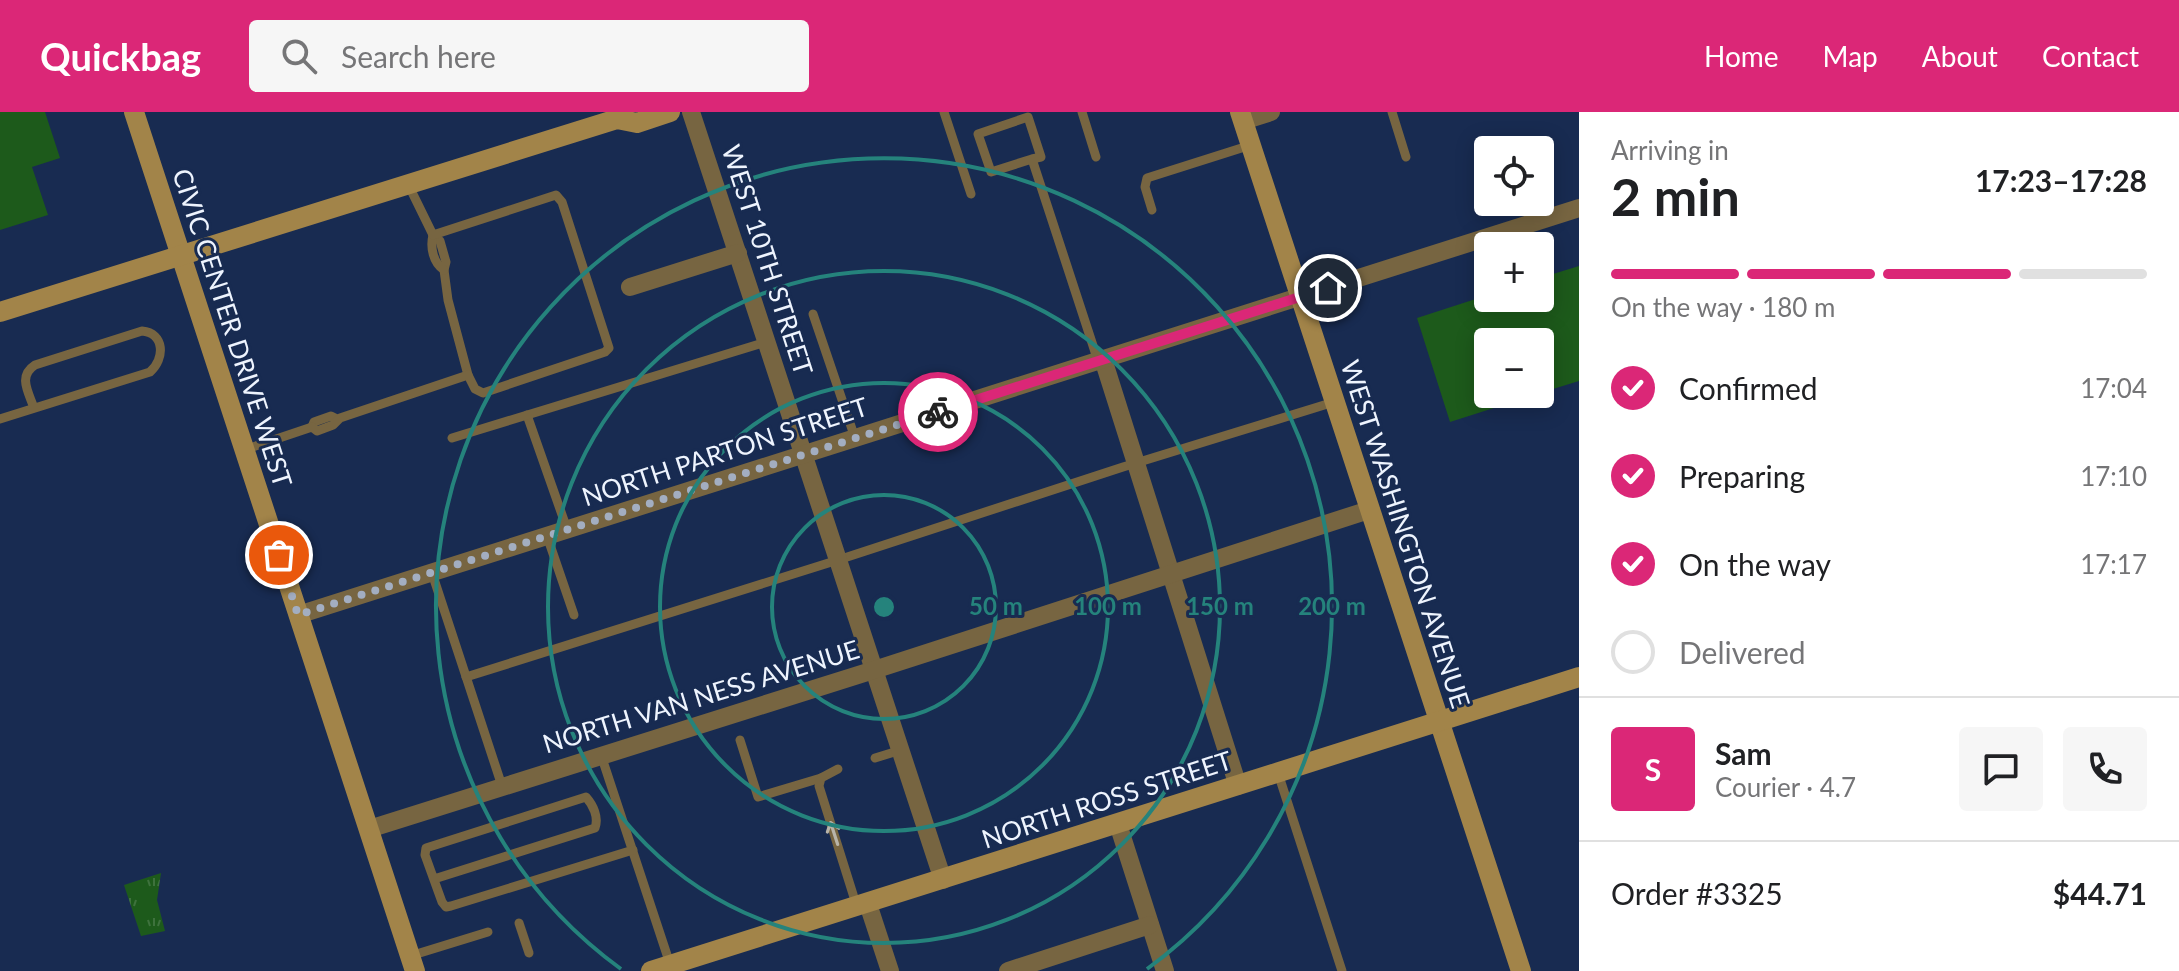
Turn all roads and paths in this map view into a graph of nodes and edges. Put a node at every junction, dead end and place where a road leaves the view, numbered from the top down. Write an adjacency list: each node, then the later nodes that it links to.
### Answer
1 (134, 112): 20 (street, CIVIC CENTER DRIVE WEST)
2 (670, 112): 8 (street)
3 (691, 112): 19 (street, WEST 10TH STREET)
4 (944, 112): 15 (lane)
5 (1082, 112): 11 (lane)
6 (1271, 112): 9 (street)
7 (1392, 112): 12 (lane)
8 (619, 115): 14 (street)
9 (1242, 116): 10 (street, WEST WASHINGTON AVENUE)
10 (1251, 145): 17 (lane); 22 (street, WEST WASHINGTON AVENUE)
11 (1096, 157)
12 (1406, 157)
13 (1032, 159): 13 (lane); 26 (lane)
14 (408, 183): 18 (lane); 20 (street)
15 (971, 194)
16 (1579, 208): 22 (street, NORTH PARTON STREET)
17 (1152, 210)
18 (433, 235): 27 (lane); 27 (lane)
19 (738, 253): 21 (street); 25 (street, WEST 10TH STREET)
20 (181, 255): 23 (street); 34 (street, CIVIC CENTER DRIVE WEST)
21 (630, 287)
22 (1300, 296): 26 (street, NORTH PARTON STREET); 28 (street, WEST WASHINGTON AVENUE)
23 (0, 312)
24 (813, 314): 33 (lane)
25 (767, 341): 30 (lane); 35 (street, WEST 10TH STREET)
26 (1100, 360): 33 (street, NORTH PARTON STREET); 36 (street)
27 (468, 375): 34 (lane)
28 (1334, 402): 36 (lane); 37 (street, WEST WASHINGTON AVENUE)
29 (34, 408): 29 (lane); 31 (lane)
30 (527, 415): 32 (lane); 38 (lane)
31 (0, 419)
32 (452, 438)
33 (855, 438): 35 (street, NORTH PARTON STREET)
34 (244, 450): 43 (street, CIVIC CENTER DRIVE WEST)
35 (804, 454): 38 (street, NORTH PARTON STREET); 40 (street, WEST 10TH STREET)
36 (1136, 465): 40 (lane); 42 (street)
37 (1369, 510): 42 (street, NORTH VAN NESS AVENUE); 48 (street, WEST WASHINGTON AVENUE)
38 (567, 529): 39 (street, NORTH PARTON STREET)
39 (547, 536): 41 (street, NORTH PARTON STREET); 44 (lane)
40 (838, 560): 45 (street, WEST 10TH STREET); 46 (lane)
41 (432, 573): 43 (street, NORTH PARTON STREET); 46 (lane)
42 (1170, 573): 45 (street, NORTH VAN NESS AVENUE); 57 (street)
43 (298, 615): 59 (street, CIVIC CENTER DRIVE WEST)
44 (574, 615)
45 (874, 670): 50 (street, WEST 10TH STREET); 51 (street, NORTH VAN NESS AVENUE)
46 (466, 677): 56 (lane)
47 (1579, 677): 48 (street, NORTH ROSS STREET)
48 (1439, 721): 54 (street, NORTH ROSS STREET); 74 (street, WEST WASHINGTON AVENUE)
49 (740, 740): 55 (lane)
50 (901, 750): 52 (lane); 62 (street, WEST 10TH STREET)
51 (601, 755): 56 (street, NORTH VAN NESS AVENUE); 60 (lane)
52 (875, 758)
53 (838, 769): 55 (lane)
54 (1278, 773): 57 (street, NORTH ROSS STREET); 73 (lane)
55 (821, 778): 63 (lane, one-way to 55)
56 (502, 786): 59 (street, NORTH VAN NESS AVENUE)
57 (1238, 786): 58 (street, NORTH ROSS STREET)
58 (1118, 824): 62 (street, NORTH ROSS STREET); 65 (street)
59 (369, 829): 68 (street, CIVIC CENTER DRIVE WEST)
60 (633, 850): 61 (lane); 69 (lane)
61 (434, 879): 61 (lane)
62 (943, 880): 63 (street, NORTH ROSS STREET)
63 (862, 906): 69 (street, NORTH ROSS STREET); 70 (street)
64 (519, 923): 67 (lane)
65 (1150, 925): 71 (street); 72 (street)
66 (488, 932): 68 (lane)
67 (529, 953)
68 (413, 964)
69 (660, 968)
70 (890, 971)
71 (1008, 971)
72 (1165, 971)
73 (1342, 971)
74 (1521, 971)

